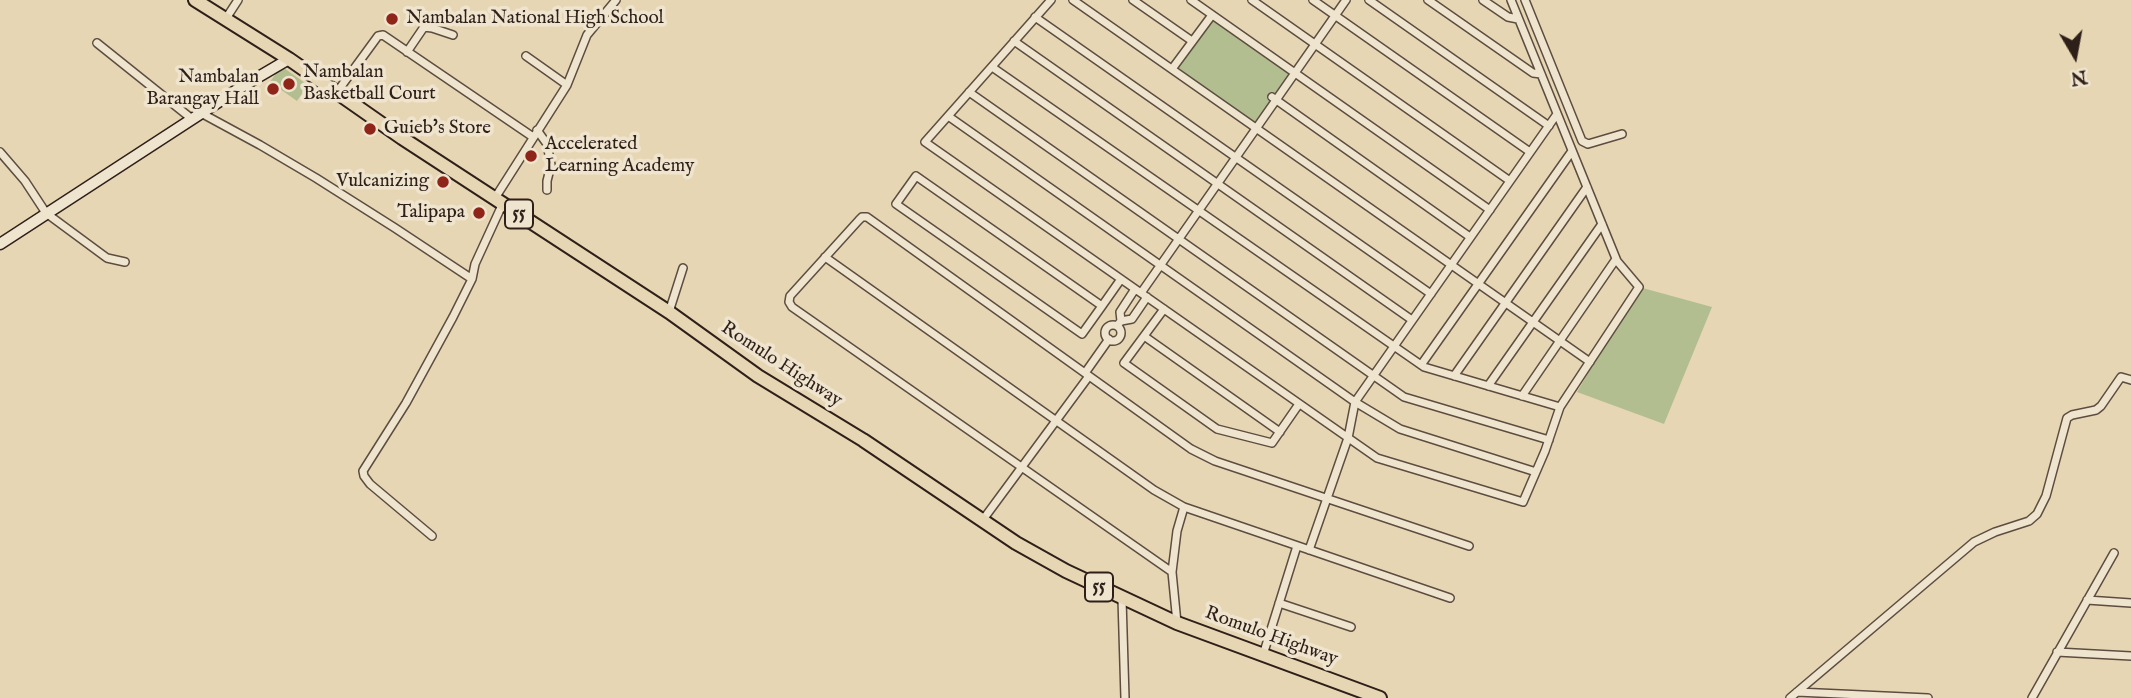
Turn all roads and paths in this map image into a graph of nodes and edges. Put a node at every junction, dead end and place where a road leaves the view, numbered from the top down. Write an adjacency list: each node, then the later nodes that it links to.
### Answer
1 (195, 0): 20 (highway, Romulo Highway / 55)
2 (237, 0): 20 (street)
3 (616, 0): 33 (street)
4 (1051, 0): 18 (street)
5 (1073, 0): 30 (street)
6 (1133, 0): 23 (street)
7 (1191, 0): 16 (street)
8 (1252, 0): 25 (street)
9 (1313, 0): 17 (street)
10 (1346, 0): 17 (street)
11 (1369, 0): 40 (street)
12 (1428, 0): 32 (street)
13 (1483, 0): 19 (street)
14 (1511, 0): 19 (street)
15 (1525, 0): 43 (street)
16 (1212, 15): 23 (street); 31 (street)
17 (1335, 16): 25 (street); 46 (street)
18 (1035, 18): 22 (street); 47 (street)
19 (1518, 19): 32 (street)
20 (225, 20): 28 (highway, Romulo Highway / 55)
21 (453, 35): 26 (street)
22 (1014, 41): 29 (street); 49 (street)
23 (1192, 41): 30 (street)
24 (97, 43): 38 (street)
25 (1315, 44): 31 (street); 48 (street)
26 (407, 52): 34 (street); 42 (street)
27 (526, 56): 33 (street)
28 (289, 59): 34 (highway, Romulo Highway / 55); 38 (main road)
29 (992, 67): 35 (street); 54 (street)
30 (1172, 69): 41 (street)
31 (1295, 73): 36 (street); 53 (street)
32 (1541, 74): 37 (street)
33 (567, 85): 42 (street)
34 (337, 92): 52 (highway, Romulo Highway / 55)
35 (969, 92): 39 (street); 58 (street)
36 (1274, 99): 41 (street); 57 (street)
37 (1557, 114): 40 (street); 44 (street)
38 (197, 116): 55 (main road); 66 (street)
39 (948, 116): 63 (street); 67 (street)
40 (1549, 126): 46 (street)
41 (1256, 129): 47 (street); 64 (street)
42 (535, 133): 51 (street); 52 (street)
43 (1622, 134)
44 (1572, 151): 50 (street); 68 (street)
45 (0, 152): 55 (street)
46 (1530, 152): 48 (street)
47 (1236, 158): 49 (street); 70 (street)
48 (1510, 181): 53 (street)
49 (1218, 184): 54 (street); 75 (street)
50 (1587, 187): 56 (street); 71 (street)
51 (547, 190)
52 (499, 201): 66 (street); 74 (highway, Romulo Highway / 55)
53 (1490, 210): 57 (street)
54 (1198, 211): 58 (street); 80 (street)
55 (46, 213): 59 (main road); 62 (street)
56 (1602, 224): 61 (street); 76 (street)
57 (1471, 237): 64 (street)
58 (1179, 239): 63 (street); 84 (street)
59 (0, 243)
60 (825, 257): 83 (street); 92 (street); 96 (street)
61 (1616, 259): 79 (street); 81 (street)
62 (125, 262)
63 (1161, 265): 69 (street); 89 (street)
64 (1451, 265): 68 (street); 70 (street)
65 (683, 268): 74 (street)
66 (472, 279): 101 (street)
67 (1121, 279): 69 (street); 72 (street)
68 (1478, 284): 71 (street); 82 (street)
69 (1141, 293): 73 (street); 77 (street); 77 (street)
70 (1431, 294): 75 (street)
71 (1506, 303): 76 (street); 85 (street)
72 (1102, 306): 72 (street)
73 (1164, 309): 78 (street); 90 (street)
74 (669, 312): 100 (highway, Romulo Highway / 55)
75 (1412, 320): 80 (street)
76 (1533, 322): 79 (street); 87 (street)
77 (1119, 324): 83 (street)
78 (1144, 336): 93 (street); 93 (street)
79 (1560, 341): 81 (street); 88 (street)
80 (1393, 347): 82 (street); 84 (street)
81 (1590, 362): 91 (street)
82 (1421, 365): 85 (street)
83 (1087, 375): 92 (street); 98 (street)
84 (1374, 376): 89 (street); 95 (street)
85 (1454, 376): 87 (street)
86 (2131, 380): 117 (street)
87 (1488, 386): 88 (street)
88 (1522, 396): 91 (street)
89 (1355, 402): 94 (street); 97 (street)
90 (1299, 404): 93 (street); 94 (street)
91 (1560, 407): 95 (street)
92 (1055, 421): 96 (street); 99 (street)
93 (1280, 432)
94 (1348, 438): 97 (street); 98 (street)
95 (1549, 440): 97 (street)
96 (1021, 468): 100 (street); 106 (street)
97 (1536, 472)
98 (1326, 497): 103 (street); 104 (street)
99 (1184, 507): 102 (street); 106 (street)
100 (981, 521): 108 (highway, Romulo Highway / 55)
101 (432, 536)
102 (1297, 546): 104 (street); 110 (street)
103 (1469, 546)
104 (1309, 551): 107 (street)
105 (2114, 553): 109 (street)
106 (1172, 572): 112 (street)
107 (1450, 598)
108 (1122, 599): 112 (highway, Romulo Highway / 55); 118 (street)
109 (2087, 600): 111 (street); 114 (street)
110 (1279, 603): 113 (street); 115 (street)
111 (2131, 603)
112 (1177, 623): 115 (highway, Romulo Highway / 55)
113 (1351, 627)
114 (2057, 652): 116 (street); 121 (street)
115 (1262, 656): 119 (highway, Romulo Highway / 55)
116 (2131, 656)
117 (1794, 695): 120 (street)
118 (1125, 698)
119 (1380, 698)
120 (1928, 698)
121 (2032, 698)

